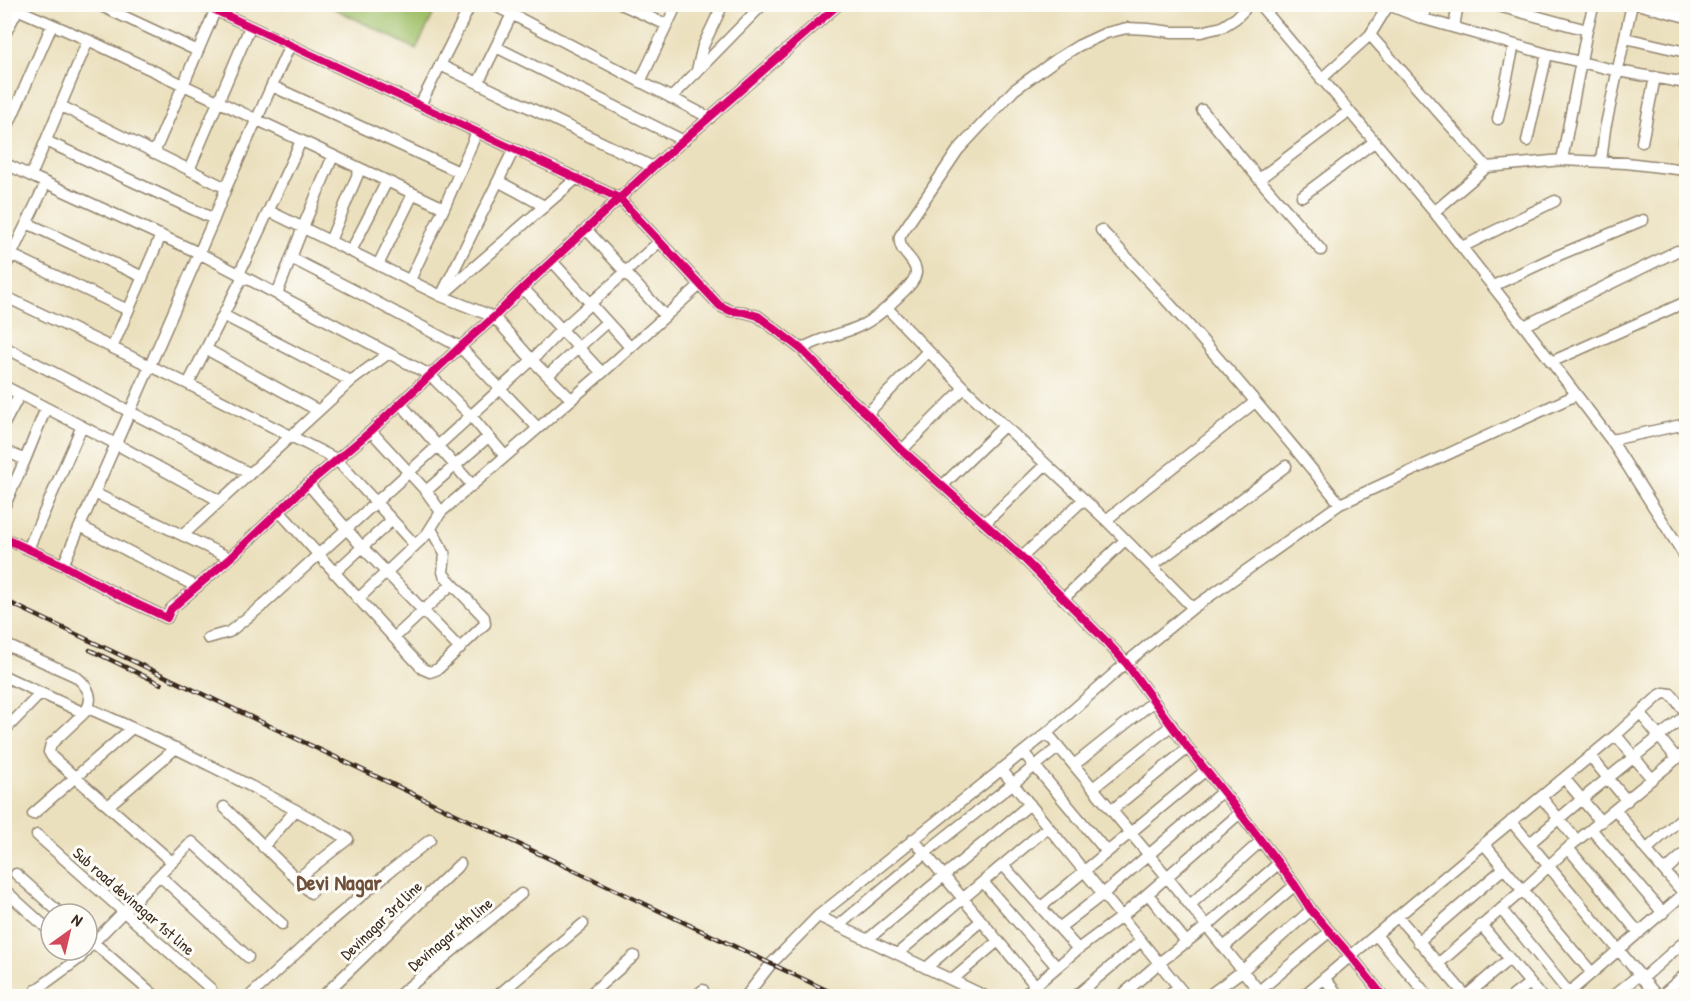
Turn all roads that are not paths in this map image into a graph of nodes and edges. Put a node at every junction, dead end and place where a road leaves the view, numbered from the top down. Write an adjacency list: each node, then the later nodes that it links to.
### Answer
1 (5, 4): 20 (street)
2 (97, 4): 38 (street)
3 (202, 4): 22 (street)
4 (471, 4): 42 (street)
5 (492, 4): 23 (street)
6 (517, 4): 23 (street)
7 (621, 4): 27 (street)
8 (677, 4): 27 (street)
9 (723, 4): 44 (street)
10 (763, 4): 44 (street)
11 (1247, 4): 127 (street)
12 (1259, 4): 46 (street)
13 (1426, 4): 25 (street)
14 (1458, 4): 29 (street)
15 (1491, 4): 30 (street)
16 (1594, 4): 30 (street)
17 (1635, 4): 21 (street); 33 (street)
18 (1388, 5): 25 (street); 31 (street)
19 (833, 6): 58 (street)
20 (19, 7): 26 (street); 32 (street)
21 (1674, 9): 24 (street)
22 (215, 11): 28 (street); 38 (street)
23 (512, 15): 37 (street); 48 (street)
24 (1686, 17)
25 (1424, 19): 29 (street)
26 (52, 25): 34 (street); 62 (street)
27 (667, 25): 48 (street)
28 (250, 27): 35 (street); 53 (street)
29 (1454, 27): 36 (street)
30 (1587, 30): 41 (street)
31 (1370, 35): 46 (street); 76 (street)
32 (4, 36)
33 (1625, 38): 39 (street); 43 (street)
34 (88, 40): 50 (street); 55 (street)
35 (290, 45): 51 (street); 54 (street)
36 (1514, 45): 40 (street); 59 (street)
37 (496, 47): 47 (street); 65 (street)
38 (198, 51): 50 (street)
39 (1686, 52)
40 (1547, 54): 41 (street); 66 (street)
41 (1582, 63): 43 (street); 72 (street)
42 (440, 65): 47 (street); 54 (street)
43 (1618, 70): 45 (street); 73 (street)
44 (695, 74): 52 (street)
45 (1655, 77): 49 (street); 68 (street)
46 (1321, 79): 57 (street)
47 (478, 82): 75 (street)
48 (640, 82): 52 (street)
49 (1686, 83)
50 (183, 85): 53 (street); 70 (street)
51 (272, 87): 60 (street); 80 (street)
52 (671, 98): 58 (street)
53 (218, 102): 60 (street); 78 (street)
54 (420, 105): 61 (street)
55 (61, 106): 63 (street); 70 (street)
56 (1202, 110): 83 (street)
57 (1349, 111): 67 (street); 83 (street)
58 (710, 118): 65 (street)
59 (1498, 119)
60 (257, 120): 64 (street); 87 (street)
61 (477, 132): 69 (street); 80 (street)
62 (4, 135)
63 (46, 141): 81 (street); 96 (street)
64 (302, 141): 71 (street); 94 (street)
65 (684, 141): 75 (street)
66 (1527, 141)
67 (1374, 142): 89 (street); 95 (street)
68 (1642, 142)
69 (514, 149): 82 (street); 85 (street)
70 (154, 153): 78 (street)
71 (333, 156): 77 (street); 99 (street)
72 (1562, 160): 73 (street); 76 (street)
73 (1601, 162): 79 (street)
74 (6, 166): 81 (street)
75 (653, 167): 90 (street)
76 (1487, 167): 95 (street)
77 (360, 169): 84 (street); 103 (street)
78 (189, 170): 87 (street)
79 (1686, 170)
80 (459, 172): 93 (street)
81 (31, 176): 86 (street)
82 (577, 178): 90 (street); 92 (street)
83 (1259, 179): 106 (street)
84 (387, 181): 88 (street); 107 (street)
85 (498, 181): 92 (street); 124 (street)
86 (46, 183): 98 (street); 102 (street)
87 (226, 188): 96 (street)
88 (413, 194): 93 (street); 113 (street)
89 (1302, 196)
90 (620, 198): 100 (street); 104 (street)
91 (1555, 201): 105 (street)
92 (544, 206): 124 (street)
93 (444, 208): 118 (street)
94 (269, 211): 99 (street); 116 (street)
95 (1434, 212): 105 (street)
96 (214, 219): 109 (street)
97 (1642, 220): 120 (street)
98 (27, 223): 110 (street); 117 (street)
99 (303, 227): 103 (street); 111 (street)
100 (586, 230): 112 (street); 115 (street)
101 (1101, 230): 158 (street)
102 (161, 236): 109 (street); 117 (street)
103 (330, 241): 107 (street)
104 (659, 242): 115 (street); 119 (street)
105 (1462, 247): 120 (street)
106 (1321, 250)
107 (351, 251): 113 (street)
108 (1677, 251): 133 (street)
109 (199, 253): 116 (street); 146 (street)
110 (12, 255): 114 (street); 128 (street)
111 (291, 258): 122 (street); 136 (street)
112 (552, 261): 121 (street); 126 (street)
113 (378, 265): 118 (street)
114 (4, 270)
115 (624, 272): 126 (street); 130 (street)
116 (241, 275): 122 (street); 129 (street)
117 (143, 277): 128 (street)
118 (410, 280): 124 (street)
119 (700, 285): 130 (street); 141 (street)
120 (1493, 286): 133 (street)
121 (523, 288): 131 (street); 134 (street)
122 (277, 294): 143 (street)
123 (4, 296): 138 (street)
124 (441, 296): 131 (street)
125 (1686, 302): 145 (street)
126 (591, 304): 132 (street); 134 (street)
127 (887, 308): 141 (street); 142 (street)
128 (128, 310): 138 (street)
129 (223, 315): 139 (street); 150 (street)
130 (665, 316): 137 (street)
131 (494, 317): 136 (street); 144 (street)
132 (607, 322): 137 (street); 140 (street)
133 (1524, 326): 145 (street)
134 (561, 330): 140 (street); 144 (street)
135 (4, 347): 162 (street)
136 (460, 347): 148 (street); 153 (street)
137 (630, 347): 147 (street)
138 (112, 348): 146 (street)
139 (206, 348): 151 (street); 161 (street)
140 (578, 348): 147 (street); 149 (street)
141 (801, 349): 163 (street)
142 (928, 351): 154 (street); 163 (street)
143 (388, 353): 148 (street); 150 (street)
144 (532, 360): 149 (street); 153 (street)
145 (1551, 362): 156 (street)
146 (150, 366): 151 (street); 162 (street)
147 (602, 373): 157 (street)
148 (430, 375): 159 (street); 164 (street)
149 (548, 375): 157 (street)
150 (351, 381): 161 (street)
151 (188, 384): 171 (street)
152 (4, 386): 155 (street)
153 (500, 388): 164 (street); 169 (street)
154 (964, 388): 168 (street); 177 (street)
155 (20, 394): 160 (street); 165 (street)
156 (1576, 396): 173 (street); 195 (street)
157 (571, 399): 169 (street)
158 (1255, 402): 195 (street); 199 (street)
159 (400, 403): 170 (street); 175 (street)
160 (46, 408): 167 (street); 180 (street)
161 (317, 410): 171 (street)
162 (130, 412): 174 (street); 184 (street)
163 (867, 414): 177 (street)
164 (471, 416): 172 (street); 175 (street)
165 (4, 424)
166 (1686, 424): 173 (street)
167 (82, 426): 174 (street); 209 (street)
168 (1004, 426): 182 (street); 188 (street)
169 (537, 428): 178 (street)
170 (371, 430): 179 (street); 185 (street)
171 (290, 436): 179 (street); 184 (street)
172 (488, 437): 178 (street); 181 (street)
173 (1611, 440): 213 (street)
174 (116, 444): 190 (street); 193 (street)
175 (439, 447): 181 (street); 185 (street)
176 (4, 450): 180 (street)
177 (902, 450): 188 (street)
178 (505, 456): 187 (street)
179 (336, 459): 186 (street); 194 (street)
180 (25, 460): 192 (street)
181 (455, 465): 187 (street); 189 (street)
182 (1045, 465): 191 (street); 200 (street)
183 (1287, 466): 215 (street)
184 (249, 473): 193 (street)
185 (410, 473): 189 (street); 194 (street)
186 (308, 484): 196 (street); 202 (street)
187 (472, 484): 197 (street)
188 (942, 486): 200 (street)
189 (426, 491): 197 (street)
190 (94, 493): 201 (street); 204 (street)
191 (1083, 500): 199 (street); 211 (street)
192 (6, 501)
193 (220, 501): 204 (street)
194 (376, 503): 198 (street); 202 (street)
195 (1340, 504): 222 (street)
196 (279, 511): 210 (street); 212 (street)
197 (441, 512): 203 (street)
198 (392, 520): 207 (street); 208 (street)
199 (1106, 520): 206 (street)
200 (984, 524): 211 (street)
201 (80, 526): 214 (street); 219 (street)
202 (346, 528): 208 (street); 210 (street)
203 (431, 529): 207 (street); 218 (street)
204 (183, 535): 212 (street)
205 (4, 538): 209 (street)
206 (1125, 540): 215 (street); 221 (street)
207 (415, 545): 216 (street)
208 (363, 548): 216 (street); 217 (street)
209 (28, 549): 214 (street)
210 (319, 555): 217 (street); 224 (street)
211 (1022, 557): 221 (street)
212 (230, 558): 219 (street)
213 (1686, 558)
214 (63, 565): 219 (street)
215 (1152, 566): 222 (street)
216 (386, 572): 220 (street); 223 (street)
217 (334, 573): 220 (street)
218 (452, 584): 223 (street); 227 (street)
219 (197, 587)
220 (358, 599): 225 (street)
221 (1063, 599): 228 (street)
222 (1193, 608): 228 (street)
223 (423, 611): 225 (street); 227 (street)
224 (208, 638)
225 (394, 638): 227 (street)
226 (4, 644): 233 (street)
227 (460, 649)
228 (1126, 663): 232 (street); 239 (street)
229 (4, 676): 230 (street)
230 (40, 694): 233 (street); 237 (street)
231 (1682, 700): 234 (street); 235 (street)
232 (1154, 701): 236 (street); 250 (street)
233 (86, 711): 238 (street); 254 (street)
234 (1640, 713): 240 (street); 241 (street)
235 (1686, 714): 241 (street)
236 (1172, 725): 244 (street); 259 (street)
237 (9, 726)
238 (132, 728): 243 (street); 254 (street)
239 (1047, 733): 242 (street); 246 (street)
240 (1616, 735): 247 (street); 248 (street)
241 (1659, 738): 248 (street); 249 (street)
242 (1059, 747): 250 (street); 251 (street)
243 (176, 748): 265 (street); 267 (street)
244 (1188, 748): 253 (street); 268 (street)
245 (1686, 751): 249 (street)
246 (1023, 752): 251 (street); 252 (street)
247 (1590, 756): 255 (street); 256 (street)
248 (1634, 758): 256 (street); 257 (street)
249 (1677, 759): 257 (street)
250 (1074, 765): 259 (street)
251 (1034, 766): 258 (street); 288 (street)
252 (1001, 769): 258 (street); 280 (street)
253 (1206, 770): 260 (street); 278 (street)
254 (76, 777): 265 (street); 271 (street)
255 (1564, 778): 261 (street); 262 (street)
256 (1608, 778): 262 (street); 263 (street)
257 (1652, 779): 263 (street)
258 (1013, 783): 264 (street); 290 (street)
259 (1093, 788): 268 (street)
260 (1223, 791): 270 (street); 291 (street)
261 (1541, 797): 273 (street); 274 (street)
262 (1581, 800): 273 (street); 275 (street)
263 (1627, 801): 269 (street)
264 (1030, 804): 276 (street); 302 (street)
265 (108, 806): 292 (street)
266 (224, 807): 286 (street)
267 (296, 810): 286 (street); 304 (street)
268 (1112, 810): 278 (street)
269 (1616, 810): 275 (street); 287 (street)
270 (1240, 813): 282 (street); 303 (street)
271 (33, 814)
272 (1686, 814): 287 (street)
273 (1558, 819): 283 (street); 285 (street)
274 (1511, 821): 283 (street); 284 (street)
275 (1601, 822): 277 (street)
276 (1048, 827): 295 (street); 298 (street)
277 (1592, 830): 285 (street); 321 (street)
278 (1131, 833): 288 (street); 291 (street)
279 (37, 835): 320 (street, Sub road devinagar 1st line)
280 (913, 839): 290 (street); 322 (street)
281 (430, 840): 372 (street)
282 (1261, 841): 294 (street); 316 (street)
283 (1530, 843): 296 (street)
284 (1484, 844): 297 (street); 324 (street)
285 (1572, 844): 296 (street); 334 (street)
286 (263, 847): 304 (street)
287 (1646, 850): 299 (street)
288 (1107, 852): 298 (street)
289 (1686, 852): 299 (street)
290 (925, 854): 302 (street); 330 (street)
291 (1149, 855): 303 (street); 311 (street)
292 (172, 862): 301 (street); 327 (street)
293 (460, 864): 373 (street, Devinagar 3rd line)
294 (1278, 864): 306 (street); 331 (street)
295 (1003, 865): 305 (street); 317 (street)
296 (1548, 866): 307 (street); 345 (street)
297 (1504, 868): 307 (street); 341 (street)
298 (1084, 871): 311 (street); 317 (street)
299 (1665, 871): 313 (street)
300 (16, 874): 315 (street)
301 (160, 876): 320 (street); 349 (street)
302 (944, 876): 314 (street); 337 (street)
303 (1167, 878): 312 (street); 316 (street)
304 (297, 879): 309 (street)
305 (983, 882): 314 (street); 355 (street)
306 (1294, 885): 319 (street); 343 (street)
307 (1523, 890): 318 (street); 358 (street)
308 (8, 893): 325 (street)
309 (311, 893)
310 (521, 894): 374 (street, Devinagar 4th line)
311 (1103, 894): 323 (street); 332 (street)
312 (1148, 894): 323 (street); 342 (street)
313 (1686, 894): 321 (street)
314 (963, 899): 326 (street); 346 (street)
315 (48, 902)
316 (1190, 905): 331 (street)
317 (1041, 907): 332 (street)
318 (1502, 909): 329 (street); 370 (street)
319 (1311, 910): 333 (street); 357 (street)
320 (124, 912): 335 (street); 366 (street, Sub road devinagar 1st line)
321 (1663, 913): 334 (street)
322 (818, 916): 330 (street); 377 (street)
323 (1121, 917): 340 (street); 344 (street)
324 (1398, 917): 336 (street); 341 (street)
325 (39, 921)
326 (981, 921): 339 (street); 356 (street)
327 (282, 924)
328 (583, 924): 375 (street)
329 (1481, 925): 351 (street); 354 (street)
330 (838, 926): 337 (street)
331 (1207, 926): 342 (street); 343 (street)
332 (1059, 928): 344 (street)
333 (1329, 932): 348 (street); 369 (street)
334 (1639, 933): 345 (street)
335 (99, 934)
336 (1376, 935): 348 (street); 388 (street)
337 (867, 940): 346 (street)
338 (1686, 940): 360 (street)
339 (998, 941): 362 (street); 364 (street)
340 (1141, 941): 353 (street); 380 (street)
341 (1418, 942): 354 (street)
342 (1186, 943): 353 (street)
343 (1224, 947): 357 (street)
344 (1078, 949): 355 (street)
345 (1619, 951): 358 (street); 360 (street)
346 (897, 954): 356 (street)
347 (634, 956): 376 (street)
348 (1351, 956): 361 (street); 387 (street)
349 (248, 957)
350 (99, 958): 371 (street)
351 (1509, 959): 354 (street); 363 (street)
352 (68, 962): 367 (street)
353 (1159, 963): 365 (street); 381 (street)
354 (1438, 963)
355 (1056, 966): 364 (street)
356 (926, 968): 362 (street)
357 (1242, 970): 368 (street); 369 (street)
358 (1592, 973): 370 (street)
359 (1686, 974): 392 (street)
360 (1640, 977): 391 (street); 392 (street)
361 (1324, 978): 385 (street); 386 (street)
362 (952, 980): 378 (street)
363 (1530, 983): 389 (street); 390 (street)
364 (1035, 985): 379 (street)
365 (1178, 987): 382 (street); 383 (street)
366 (211, 989)
367 (36, 990)
368 (1223, 992): 384 (street)
369 (1261, 994)
370 (1567, 995)
371 (154, 996)
372 (250, 996)
373 (323, 996)
374 (398, 996)
375 (497, 996)
376 (588, 996)
377 (746, 996)
378 (985, 996)
379 (1023, 996)
380 (1076, 996)
381 (1121, 996)
382 (1167, 996)
383 (1186, 996)
384 (1208, 996)
385 (1303, 996)
386 (1339, 996)
387 (1383, 996)
388 (1428, 996)
389 (1513, 996)
390 (1541, 996)
391 (1613, 996)
392 (1659, 996)

